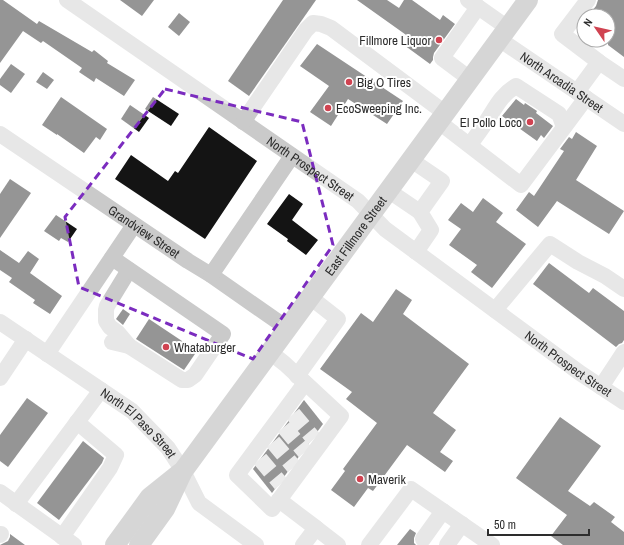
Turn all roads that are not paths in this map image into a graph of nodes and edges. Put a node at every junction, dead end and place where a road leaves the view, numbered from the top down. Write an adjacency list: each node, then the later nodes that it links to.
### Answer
1 (67, 0): 11 (street, North Prospect Street)
2 (528, 0): 5 (main road, East Fillmore Street)
3 (588, 0): 6 (street)
4 (473, 3): 5 (street, North Arcadia Street); 7 (street)
5 (503, 34): 7 (main road, East Fillmore Street); 9 (street, North Arcadia Street)
6 (599, 62): 8 (street); 9 (street)
7 (470, 79): 10 (main road, East Fillmore Street)
8 (624, 79)
9 (582, 95): 12 (street, North Arcadia Street); 13 (street)
10 (442, 117): 11 (street); 15 (street); 17 (main road, East Fillmore Street)
11 (243, 122): 16 (street, North Prospect Street)
12 (624, 124)
13 (564, 127): 15 (street); 15 (street)
14 (0, 134): 21 (street, Grandview Street)
15 (470, 145)
16 (292, 156): 20 (street, North Prospect Street); 24 (street)
17 (411, 160): 18 (main road, East Fillmore Street); 19 (street)
18 (388, 191): 19 (street); 20 (main road, East Fillmore Street)
19 (420, 212): 22 (street)
20 (371, 214): 22 (street, North Prospect Street); 26 (main road, East Fillmore Street)
21 (134, 225): 23 (street); 24 (street, Grandview Street)
22 (416, 252): 27 (street, North Prospect Street)
23 (121, 264): 31 (street); 31 (street); 31 (street); 34 (street)
24 (211, 275): 29 (street, Grandview Street)
25 (624, 289): 27 (street)
26 (310, 297): 29 (main road, East Fillmore Street); 36 (street)
27 (494, 310): 37 (street, North Prospect Street)
28 (0, 322): 30 (street, North El Paso Street)
29 (287, 328): 32 (main road, East Fillmore Street)
30 (26, 339): 34 (street, North El Paso Street); 35 (street)
31 (129, 346)
32 (270, 352): 36 (street); 41 (main road, East Fillmore Street)
33 (624, 352): 37 (street)
34 (47, 354): 38 (street, North El Paso Street)
35 (0, 378)
36 (301, 379): 42 (street); 42 (street)
37 (601, 387): 39 (street, North Prospect Street)
38 (101, 390): 40 (street); 41 (street, North El Paso Street)
39 (624, 402)
40 (77, 422): 44 (street); 49 (street)
41 (183, 471): 50 (main road, East Fillmore Street); 51 (main road, East Fillmore Street); 52 (street, North El Paso Street)
42 (282, 491): 47 (street)
43 (0, 492): 44 (street)
44 (16, 504): 49 (street)
45 (443, 512): 46 (street); 48 (street); 55 (street)
46 (462, 524): 56 (street); 57 (street)
47 (316, 528): 53 (street); 54 (street)
48 (424, 539)
49 (68, 541)
50 (115, 545)
51 (139, 545)
52 (256, 545)
53 (303, 545)
54 (338, 545)
55 (369, 545)
56 (447, 545)
57 (492, 545)

